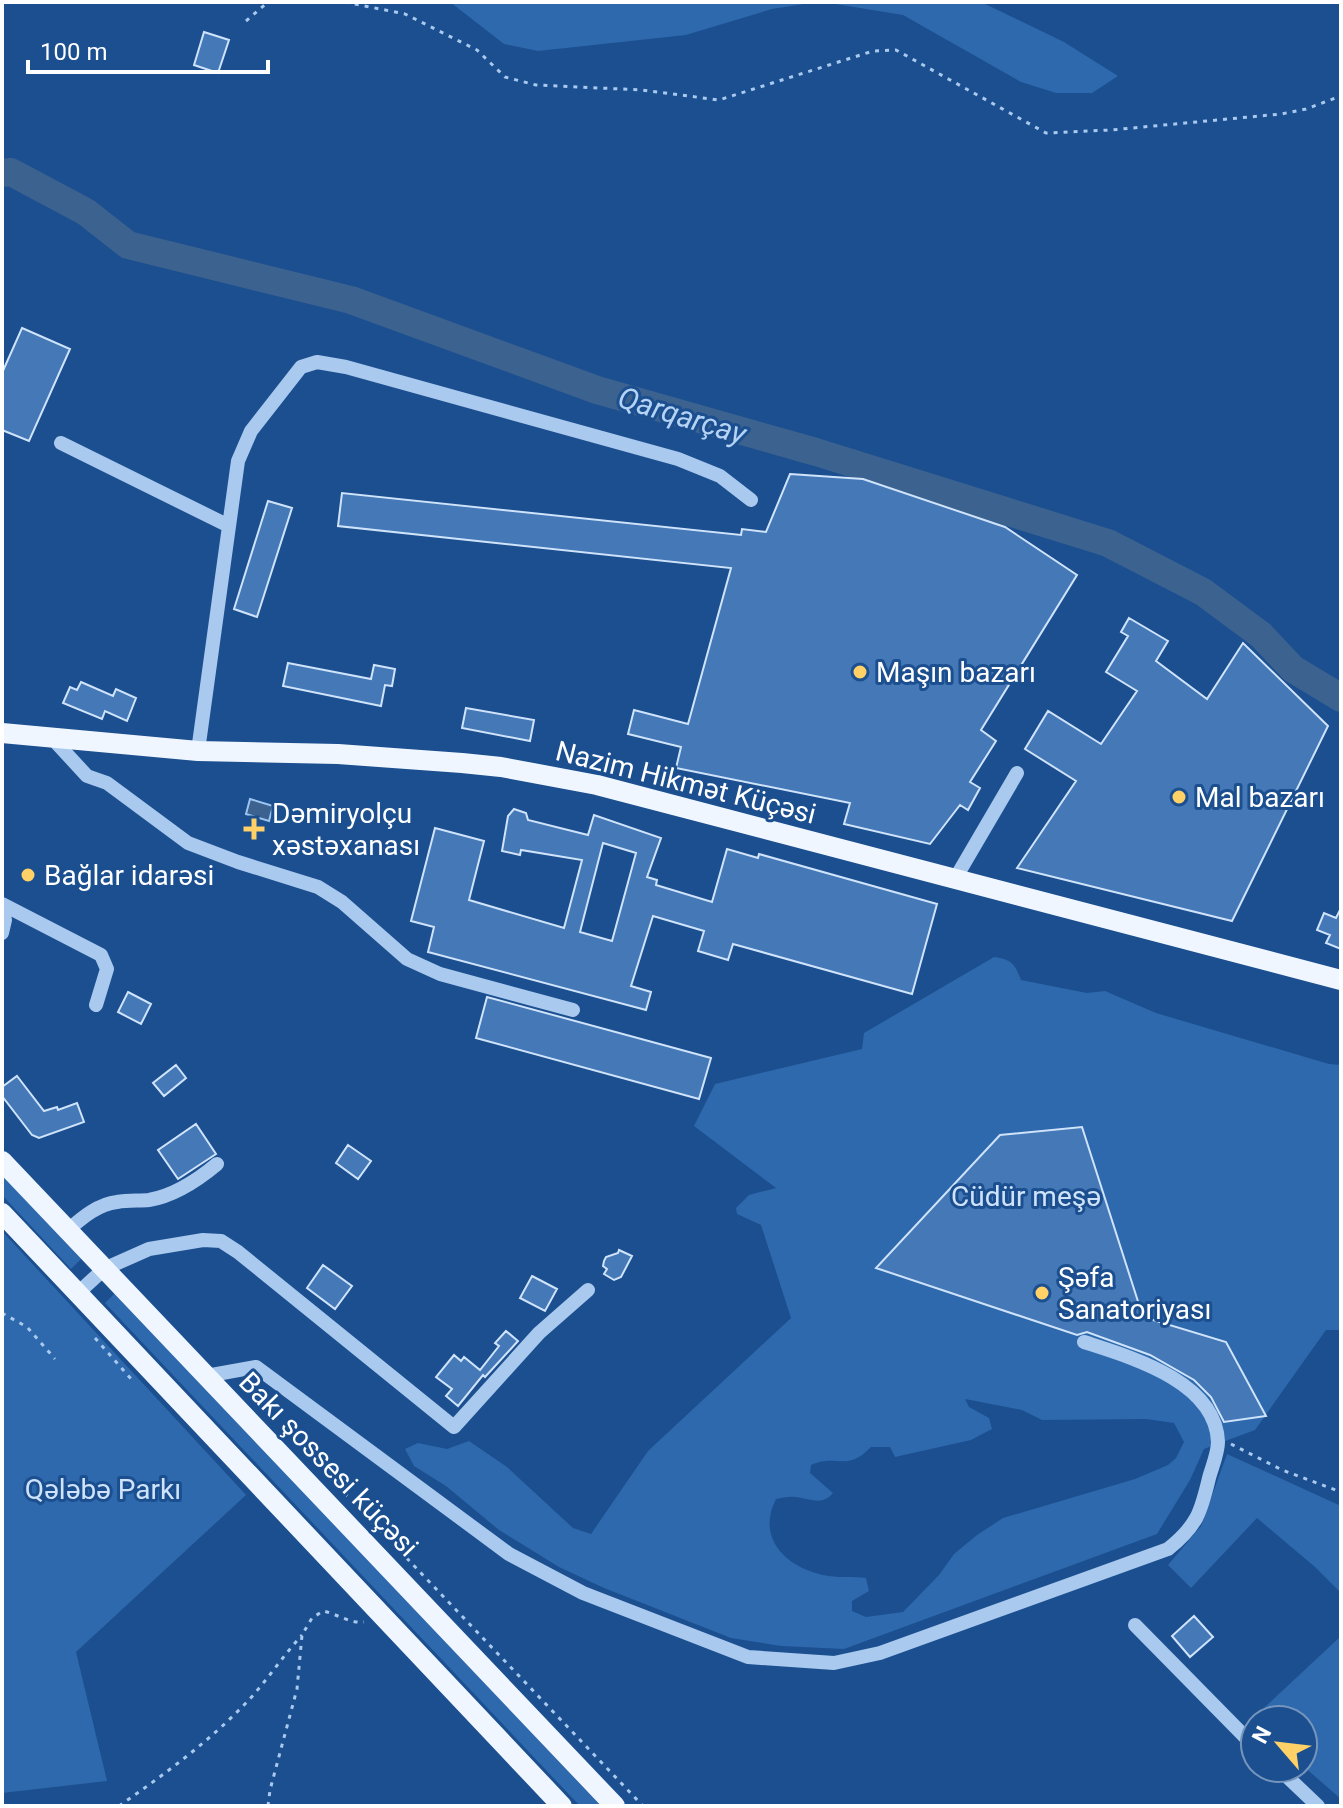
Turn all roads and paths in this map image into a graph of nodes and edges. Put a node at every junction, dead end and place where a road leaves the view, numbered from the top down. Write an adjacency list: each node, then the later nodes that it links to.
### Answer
1 (268, 2): 3 (path)
2 (345, 2): 4 (path)
3 (246, 21)
4 (1341, 96)
5 (61, 443): 7 (street)
6 (751, 500): 7 (street)
7 (229, 526): 10 (street)
8 (2, 733): 9 (main road, Nazim Hikmət Küçəsi)
9 (52, 738): 10 (main road, Nazim Hikmət Küçəsi); 17 (street)
10 (198, 751): 12 (main road, Nazim Hikmət Küçəsi)
11 (1017, 773): 12 (street)
12 (955, 879): 15 (main road, Nazim Hikmət Küçəsi)
13 (2, 906): 14 (street); 16 (street)
14 (2, 933)
15 (1341, 980)
16 (96, 1005)
17 (573, 1010)
18 (2, 1161): 21 (main road, Bakı şossesi küçəsi)
19 (217, 1164): 21 (street)
20 (2, 1213): 24 (main road)
21 (68, 1230): 22 (main road, Bakı şossesi küçəsi)
22 (104, 1269): 23 (street); 24 (street); 28 (main road, Bakı şossesi küçəsi)
23 (588, 1290)
24 (78, 1293): 34 (main road)
25 (2, 1313): 27 (path)
26 (1084, 1342): 31 (street)
27 (55, 1359)
28 (206, 1376): 31 (street); 42 (main road, Bakı şossesi küçəsi)
29 (130, 1377): 30 (path)
30 (124, 1383)
31 (1218, 1443): 33 (path)
32 (316, 1463): 43 (path)
33 (1341, 1492)
34 (386, 1619): 36 (path); 41 (main road)
35 (1135, 1625): 37 (street)
36 (302, 1635): 39 (path); 40 (path)
37 (1239, 1731)
38 (1295, 1784): 44 (street)
39 (119, 1806)
40 (268, 1806)
41 (562, 1806)
42 (615, 1806)
43 (643, 1806)
44 (1318, 1806)

